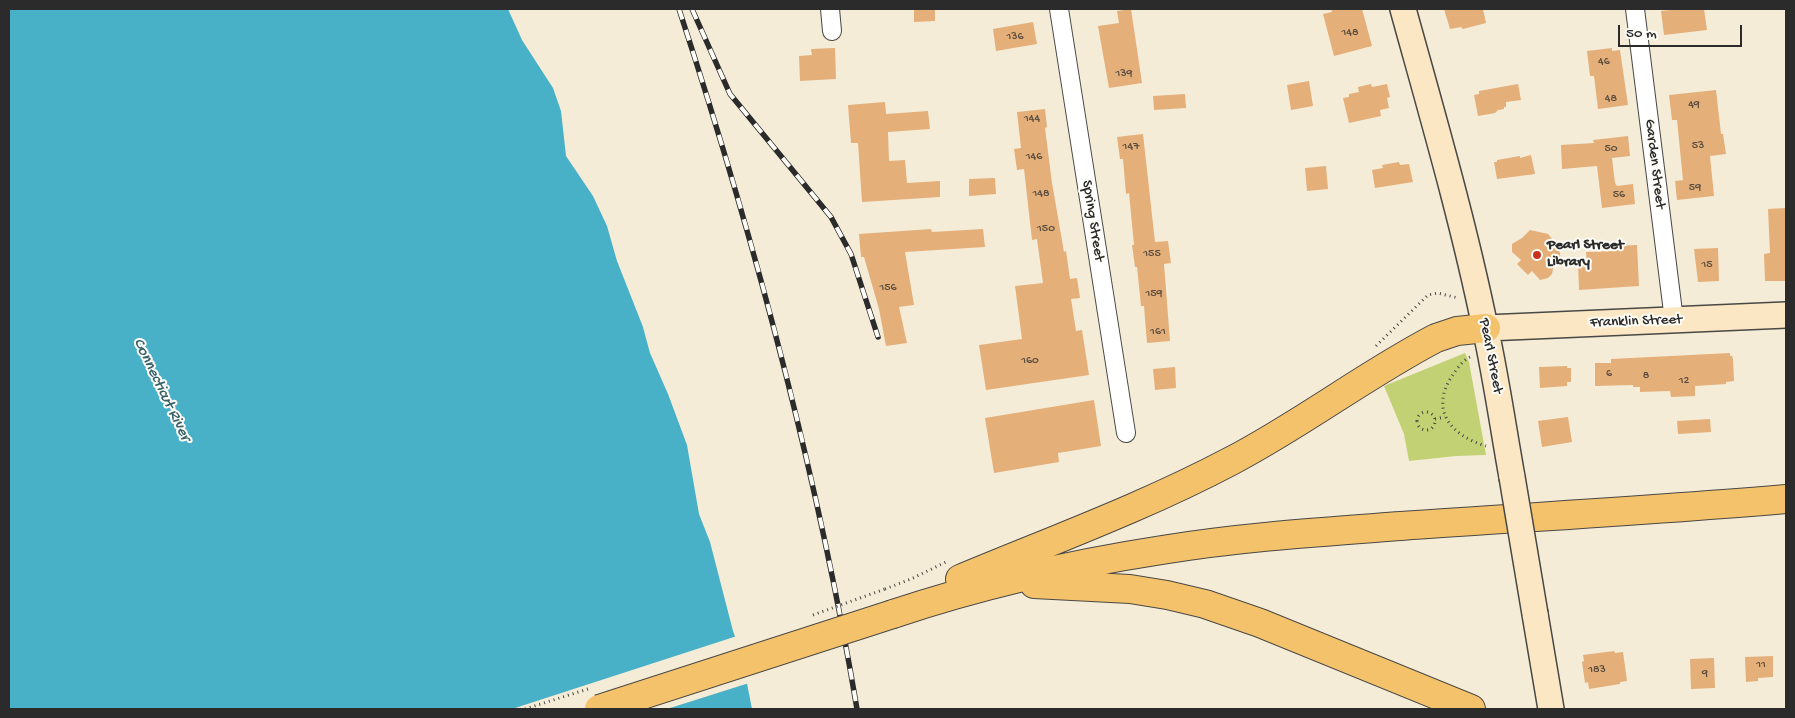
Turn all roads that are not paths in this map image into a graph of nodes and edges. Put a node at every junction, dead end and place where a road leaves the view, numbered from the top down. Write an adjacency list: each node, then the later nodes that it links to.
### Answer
1 (830, 9): 5 (street)
2 (1058, 9): 9 (street, Spring Street)
3 (1403, 9): 8 (street, Pearl Street)
4 (1635, 9): 7 (street, Garden Street)
5 (832, 31)
6 (1786, 315): 7 (street, Franklin Street)
7 (1674, 320): 8 (street, Franklin Street)
8 (1486, 328): 14 (main road); 17 (street, Pearl Street, bridge)
9 (1126, 433)
10 (1786, 499): 11 (main road)
11 (1697, 507): 12 (main road); 13 (main road)
12 (1786, 517)
13 (1005, 582): 14 (main road); 16 (main road)
14 (895, 604): 15 (main road, bridge)
15 (599, 709)
16 (1471, 709)
17 (1551, 709)

